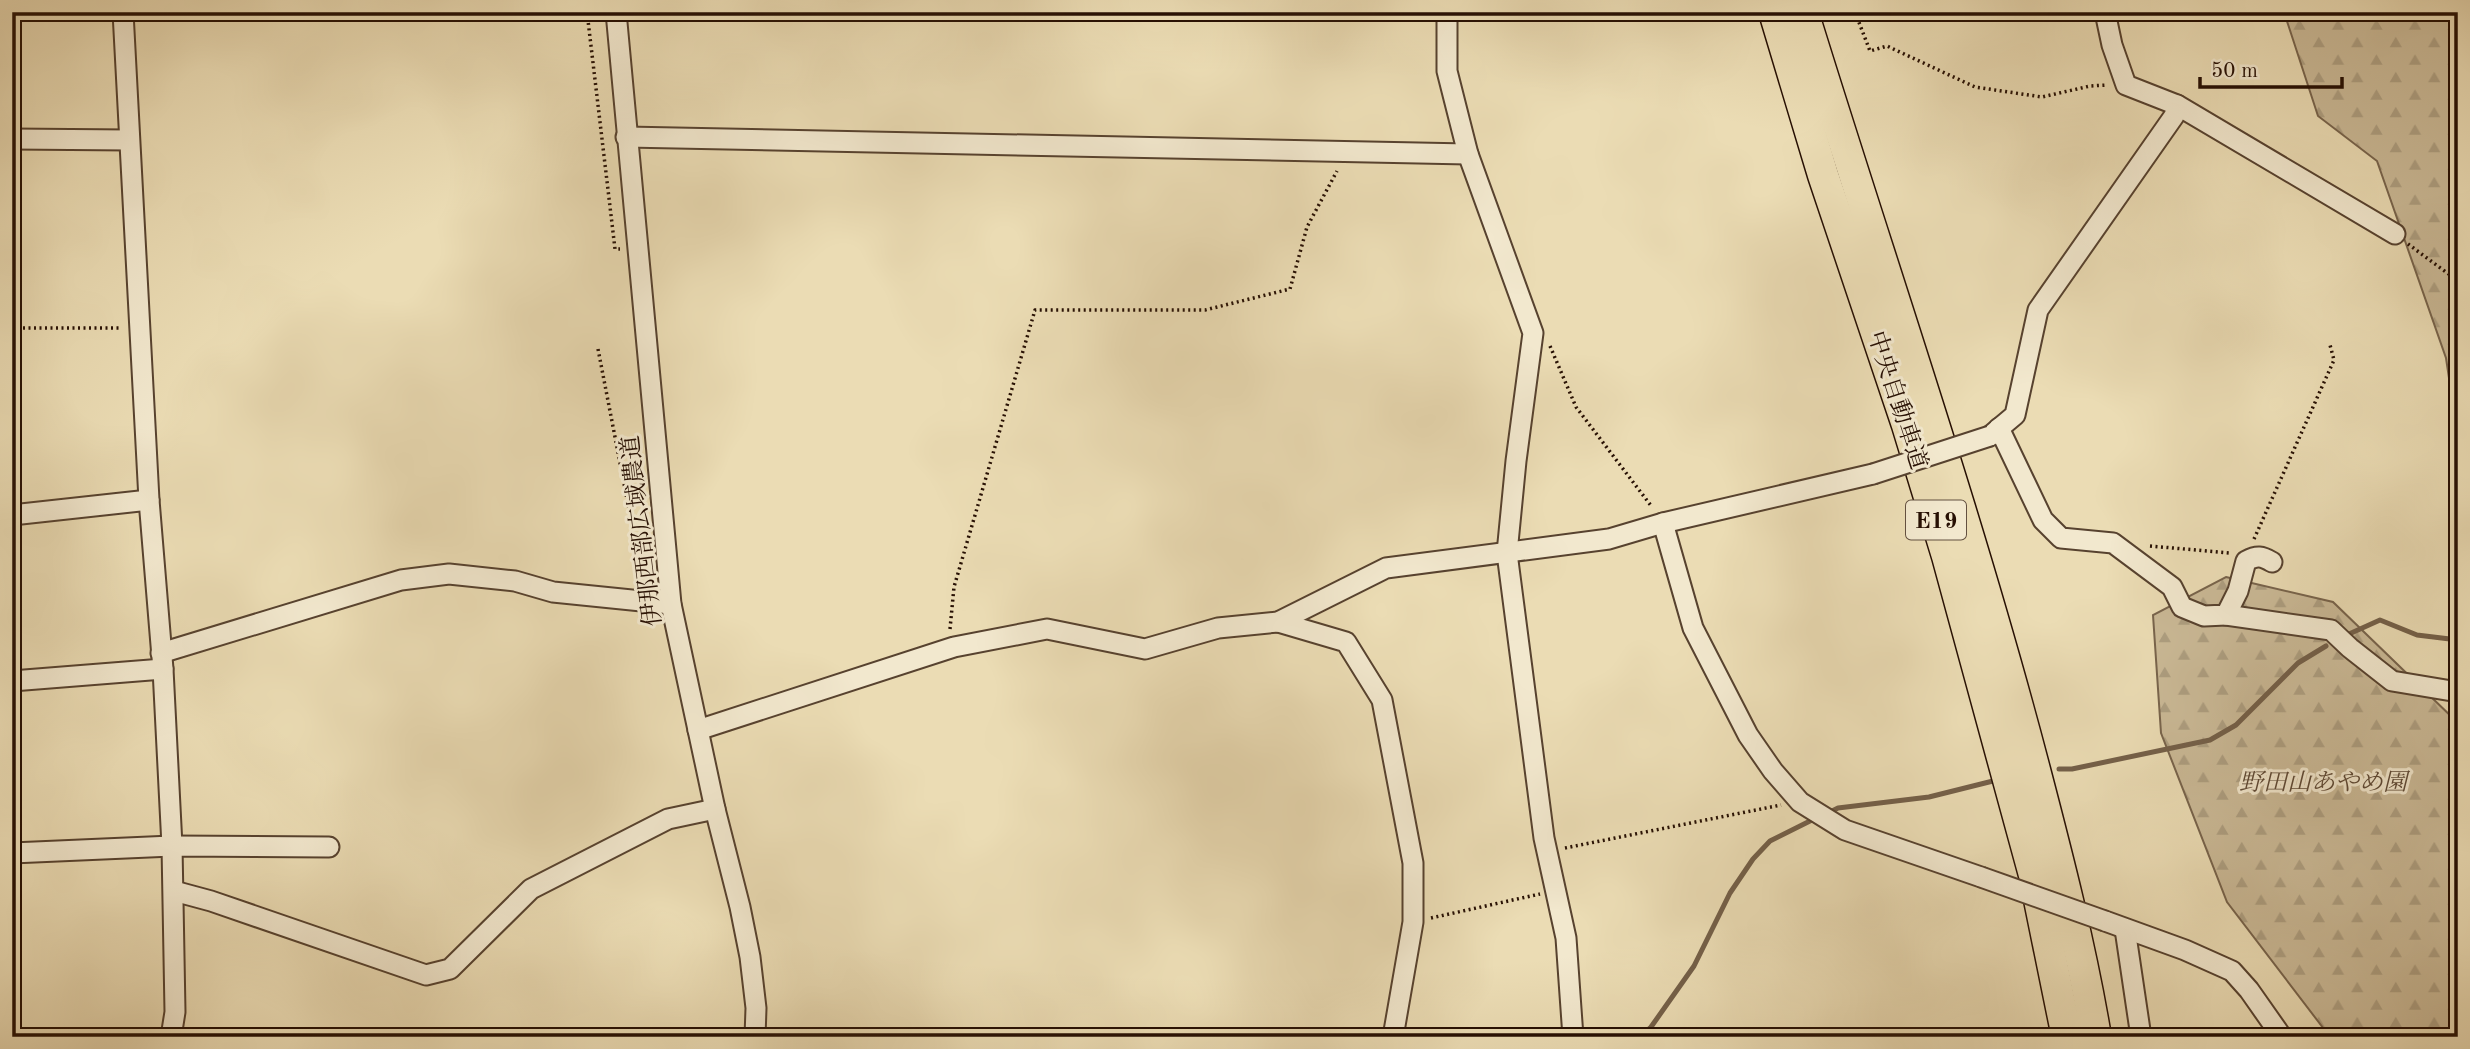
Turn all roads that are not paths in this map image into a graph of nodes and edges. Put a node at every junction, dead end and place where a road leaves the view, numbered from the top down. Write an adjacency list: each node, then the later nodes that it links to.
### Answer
1 (123, 12): 10 (street)
2 (615, 12): 8 (street, 伊那西部広域農道)
3 (1447, 12): 11 (street)
4 (1774, 12): 36 (highway, 中央自動車道 / E19)
5 (1803, 12): 37 (highway, 中央自動車道 / E19)
6 (2105, 12): 7 (street)
7 (2177, 105): 12 (street); 13 (street)
8 (626, 137): 11 (street); 19 (street, 伊那西部広域農道)
9 (12, 139): 10 (street)
10 (129, 140): 14 (street)
11 (1468, 153): 17 (street)
12 (2395, 234)
13 (1994, 432): 16 (street, bridge); 20 (street)
14 (149, 500): 15 (street); 22 (street)
15 (12, 515)
16 (1663, 523): 17 (street); 31 (street, bridge)
17 (1507, 553): 21 (street); 35 (street)
18 (2272, 562): 20 (street)
19 (671, 604): 22 (street); 25 (street, 伊那西部広域農道)
20 (2226, 615): 24 (street)
21 (1278, 622): 25 (street); 34 (street)
22 (162, 661): 23 (street); 27 (street)
23 (12, 681)
24 (2458, 692)
25 (698, 730): 26 (street, 伊那西部広域農道)
26 (715, 809): 30 (street); 33 (street, 伊那西部広域農道)
27 (172, 846): 28 (street); 29 (street); 30 (street)
28 (329, 847)
29 (12, 853)
30 (174, 891): 32 (street)
31 (2125, 929): 38 (street); 39 (street)
32 (171, 1037)
33 (755, 1037)
34 (1393, 1037)
35 (1573, 1037)
36 (2067, 1037)
37 (2096, 1037)
38 (2141, 1037)
39 (2282, 1037)

